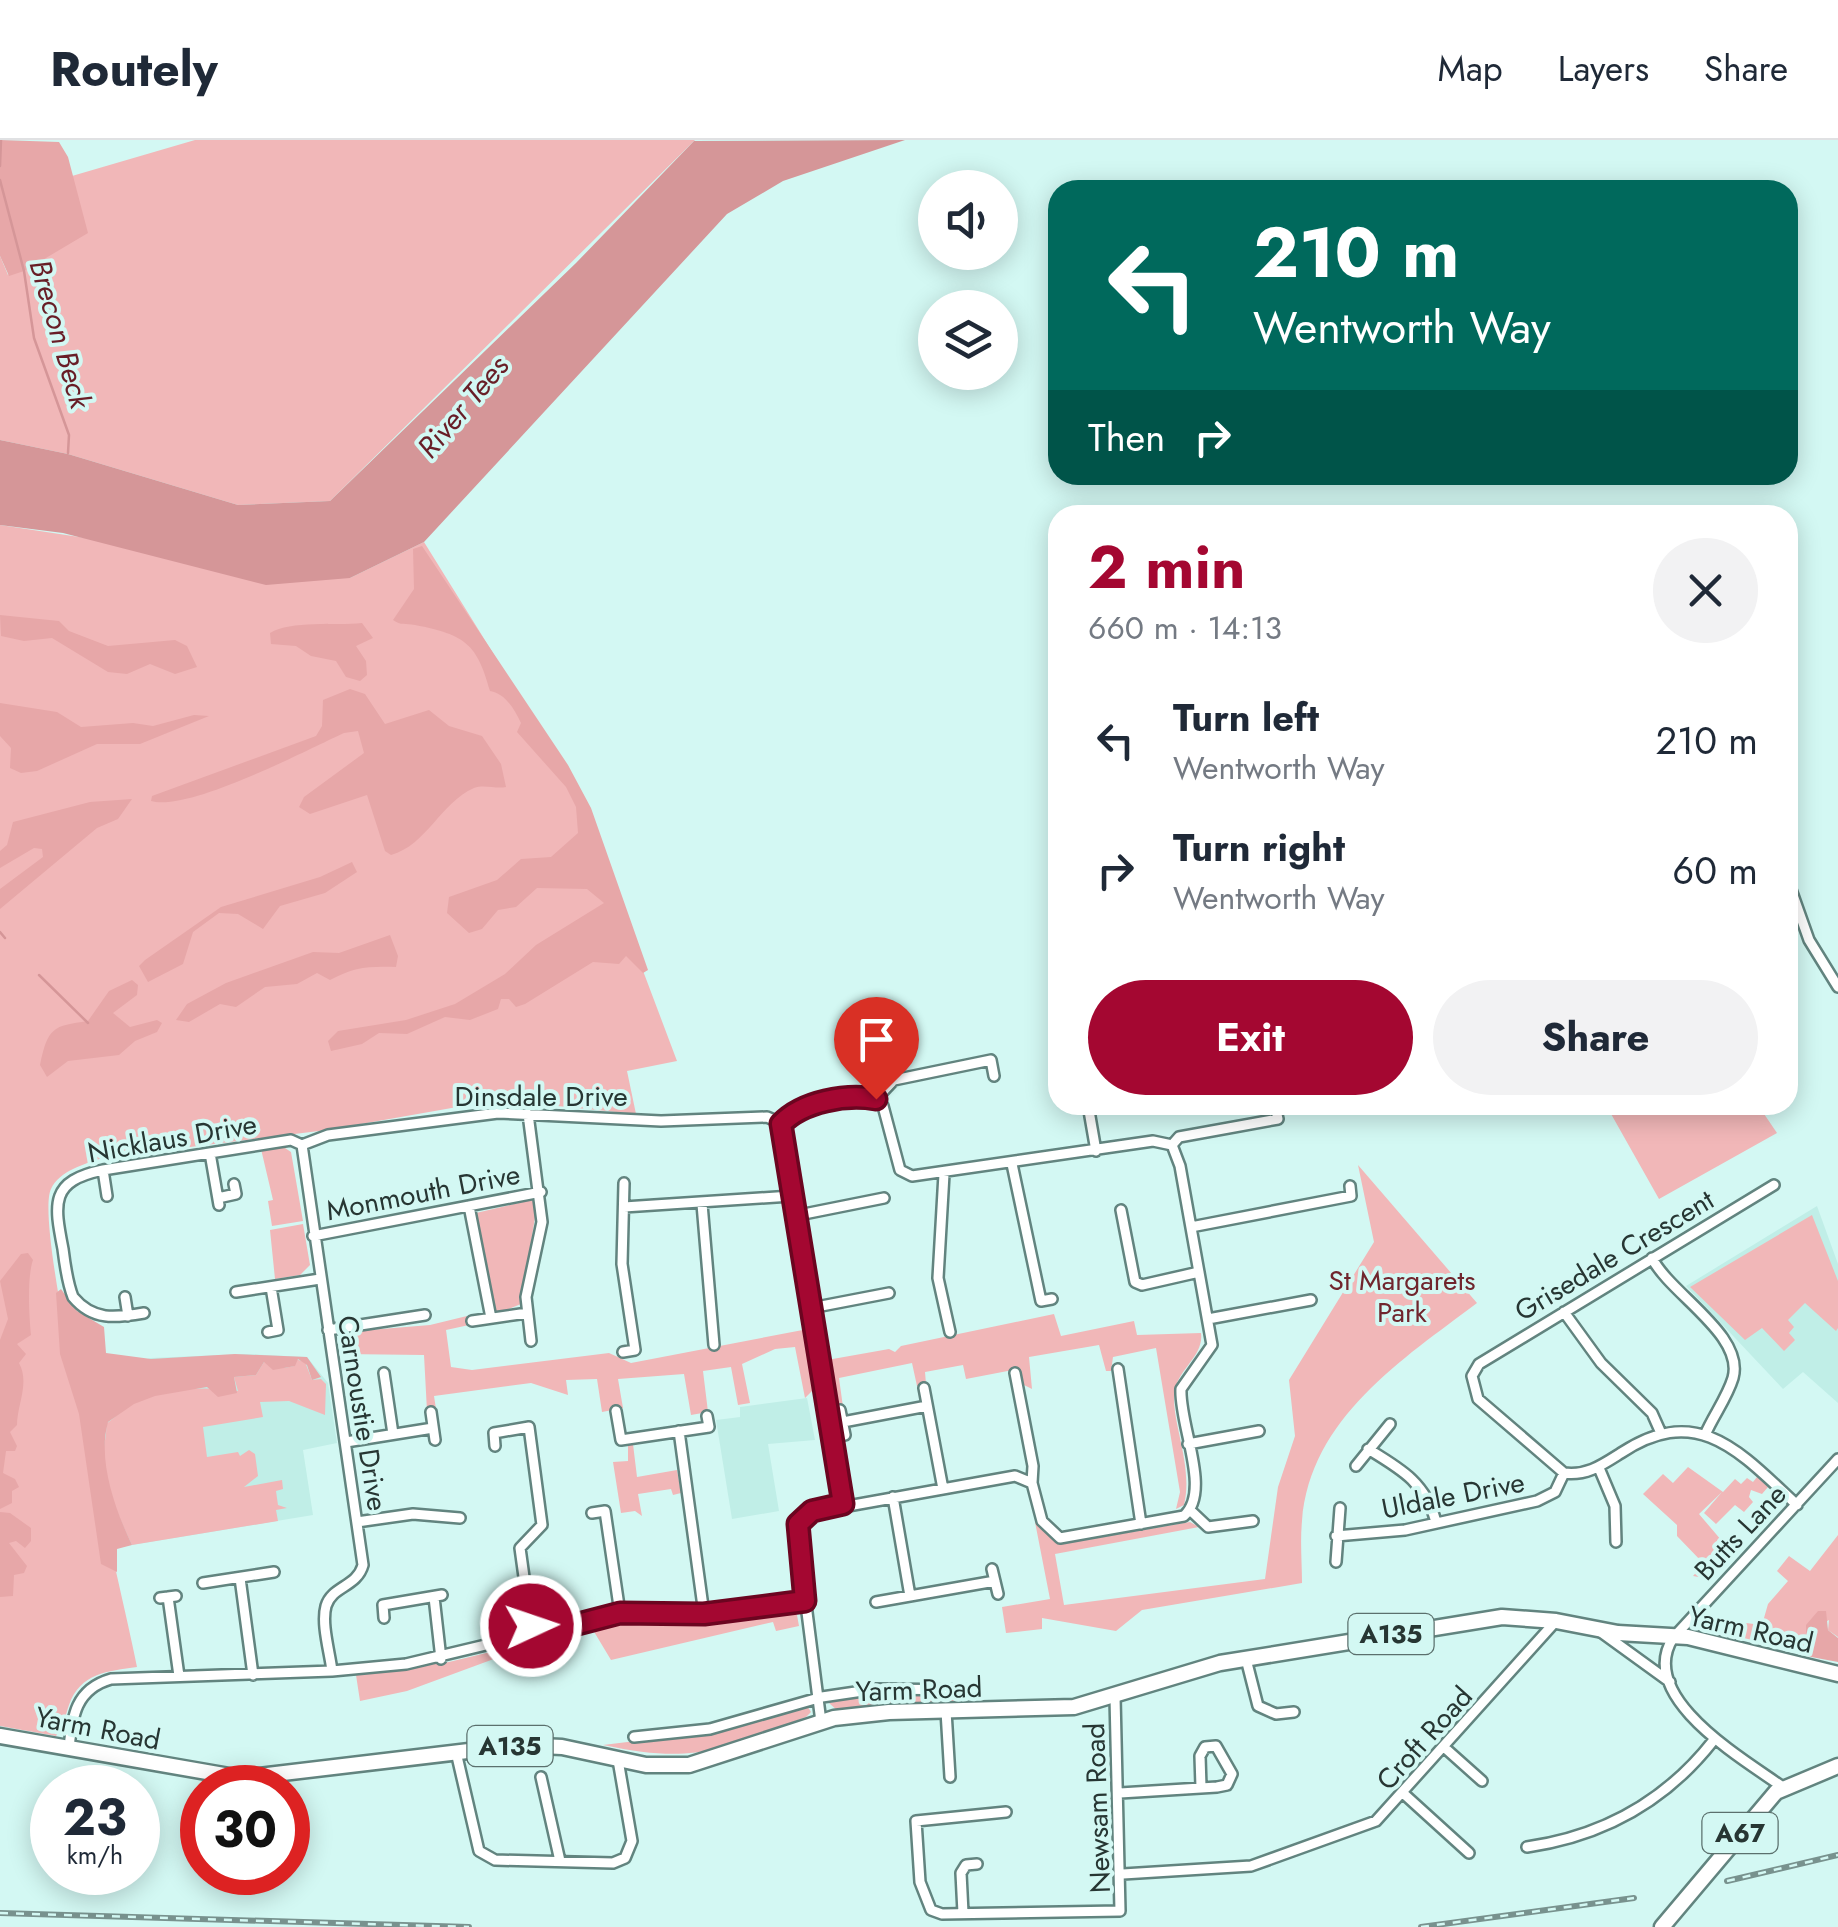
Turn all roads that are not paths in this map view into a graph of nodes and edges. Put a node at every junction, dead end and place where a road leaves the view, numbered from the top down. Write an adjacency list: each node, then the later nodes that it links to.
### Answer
1 (1798, 910): 3 (street)
2 (1838, 958): 3 (street)
3 (1827, 968): 4 (street)
4 (1838, 986)
5 (994, 1076): 6 (street)
6 (876, 1099): 10 (street); 17 (street)
7 (528, 1114): 10 (street, Dinsdale Drive); 11 (street, Dinsdale Drive); 22 (street)
8 (1090, 1115): 13 (street)
9 (1277, 1115): 12 (street)
10 (781, 1124): 24 (street)
11 (302, 1144): 14 (street, Nicklaus Drive); 32 (street, Carnoustie Drive)
12 (1172, 1145): 13 (street); 31 (street)
13 (1096, 1151): 15 (street)
14 (210, 1152): 16 (street, Nicklaus Drive); 18 (street)
15 (1012, 1164): 17 (street); 40 (street)
16 (103, 1170): 23 (street); 47 (street, Nicklaus Drive)
17 (944, 1174): 53 (street)
18 (234, 1184)
19 (624, 1184): 28 (street)
20 (1774, 1184): 33 (street, Grisedale Crescent)
21 (1350, 1186): 31 (street)
22 (541, 1192): 27 (street, Monmouth Drive); 45 (street)
23 (107, 1196)
24 (791, 1196): 26 (street); 30 (street)
25 (884, 1198): 30 (street)
26 (702, 1204): 28 (street); 55 (street)
27 (469, 1206): 32 (street, Monmouth Drive); 48 (street)
28 (624, 1207): 56 (street)
29 (1121, 1210): 34 (street)
30 (794, 1216): 42 (street)
31 (1191, 1227): 34 (street)
32 (313, 1236): 36 (street, Carnoustie Drive)
33 (1652, 1258): 43 (street, Grisedale Crescent); 73 (street)
34 (1199, 1272): 49 (street)
35 (242, 1277): 37 (street)
36 (320, 1279): 37 (street); 51 (street, Carnoustie Drive)
37 (271, 1287): 52 (street)
38 (889, 1293): 42 (street)
39 (124, 1296): 47 (street)
40 (1052, 1300)
41 (1312, 1300): 49 (street)
42 (811, 1308): 85 (street)
43 (1564, 1312): 70 (street); 81 (street, Grisedale Crescent)
44 (144, 1313): 47 (street, Nicklaus Drive)
45 (527, 1313): 48 (street); 54 (street)
46 (425, 1314): 51 (street)
47 (128, 1316)
48 (491, 1318): 50 (street)
49 (1208, 1320): 75 (street)
50 (472, 1321)
51 (328, 1330): 74 (street, Carnoustie Drive)
52 (268, 1332)
53 (950, 1332)
54 (531, 1340)
55 (714, 1346)
56 (623, 1352)
57 (1118, 1369): 96 (street)
58 (1015, 1372): 82 (street)
59 (384, 1373): 71 (street)
60 (924, 1388): 61 (street)
61 (927, 1406): 66 (street); 83 (street)
62 (840, 1410): 66 (street)
63 (616, 1411): 68 (street)
64 (431, 1412): 71 (street)
65 (708, 1416): 68 (street)
66 (843, 1422): 72 (street)
67 (1390, 1424): 77 (street)
68 (679, 1431): 113 (street)
69 (1259, 1431): 75 (street)
70 (1660, 1431): 73 (street); 80 (street)
71 (393, 1434): 74 (street)
72 (846, 1435)
73 (1705, 1435): 86 (street)
74 (346, 1442): 93 (street, Carnoustie Drive)
75 (1188, 1444): 89 (street)
76 (496, 1446): 99 (street)
77 (1368, 1448): 79 (street); 95 (street)
78 (1838, 1460): 86 (street, Butts Lane)
79 (1356, 1466)
80 (1599, 1468): 81 (street); 98 (street)
81 (1564, 1473): 95 (street, Uldale Drive)
82 (1029, 1480): 83 (street); 96 (street)
83 (943, 1489): 84 (street)
84 (894, 1497): 85 (street); 108 (street)
85 (843, 1504): 110 (street)
86 (1796, 1505): 118 (street, Butts Lane)
87 (619, 1508): 90 (street)
88 (1340, 1508): 97 (street)
89 (1190, 1510): 94 (street); 96 (street)
90 (605, 1511): 91 (street); 112 (street)
91 (592, 1512)
92 (460, 1519): 93 (street)
93 (357, 1522): 121 (street, Carnoustie Drive)
94 (1253, 1522)
95 (1436, 1522): 97 (street, Uldale Drive)
96 (1141, 1524)
97 (1336, 1536): 101 (street)
98 (1616, 1542)
99 (524, 1543): 100 (street); 117 (street)
100 (510, 1544)
101 (1336, 1562)
102 (992, 1569): 105 (street)
103 (274, 1572): 104 (street)
104 (240, 1578): 106 (street); 122 (street)
105 (995, 1581): 107 (street); 108 (street)
106 (203, 1583)
107 (998, 1594)
108 (910, 1596): 111 (street)
109 (168, 1597): 124 (street)
110 (805, 1601): 113 (street); 128 (street)
111 (876, 1602)
112 (620, 1613): 113 (street); 117 (street)
113 (704, 1614)
114 (384, 1618): 119 (street)
115 (1556, 1621): 116 (main road, Yarm Road / A135); 120 (main road, Yarm Road / A135); 136 (street, Croft Road)
116 (1599, 1630): 118 (main road, Yarm Road / A135); 125 (street)
117 (532, 1636): 119 (street)
118 (1676, 1636): 123 (main road, Yarm Road / A135); 125 (street)
119 (442, 1659): 121 (street)
120 (1246, 1660): 127 (main road, Yarm Road / A135); 130 (street)
121 (332, 1672): 122 (street)
122 (253, 1674): 124 (street)
123 (1838, 1674)
124 (179, 1676): 135 (street)
125 (1670, 1683): 134 (street)
126 (965, 1692): 128 (street)
127 (1115, 1697): 129 (main road, Yarm Road / A135); 145 (street, Newsam Road)
128 (816, 1698): 131 (street); 133 (street)
129 (946, 1712): 131 (main road, Yarm Road / A135); 140 (street)
130 (1294, 1712)
131 (821, 1722): 138 (main road, Yarm Road / A135)
132 (0, 1736): 135 (main road, Yarm Road / A135)
133 (634, 1738)
134 (1713, 1740): 144 (street); 148 (street)
135 (70, 1748): 137 (main road, Yarm Road / A135)
136 (1445, 1748): 142 (street); 146 (street, Croft Road)
137 (456, 1752): 138 (main road, Yarm Road / A135); 150 (street)
138 (618, 1760): 150 (street)
139 (1838, 1766): 144 (main road, A67)
140 (950, 1777)
141 (541, 1778): 150 (street)
142 (1482, 1781)
143 (1201, 1788): 143 (street); 145 (street)
144 (1784, 1788): 154 (main road, A67)
145 (1120, 1793): 152 (street, Newsam Road)
146 (1404, 1794): 149 (street); 152 (street, Croft Road)
147 (1006, 1812): 153 (street)
148 (1527, 1846)
149 (1469, 1854)
150 (560, 1861)
151 (977, 1864): 153 (street)
152 (1123, 1874): 153 (street, Newsam Road)
153 (963, 1914)
154 (1662, 1927)

